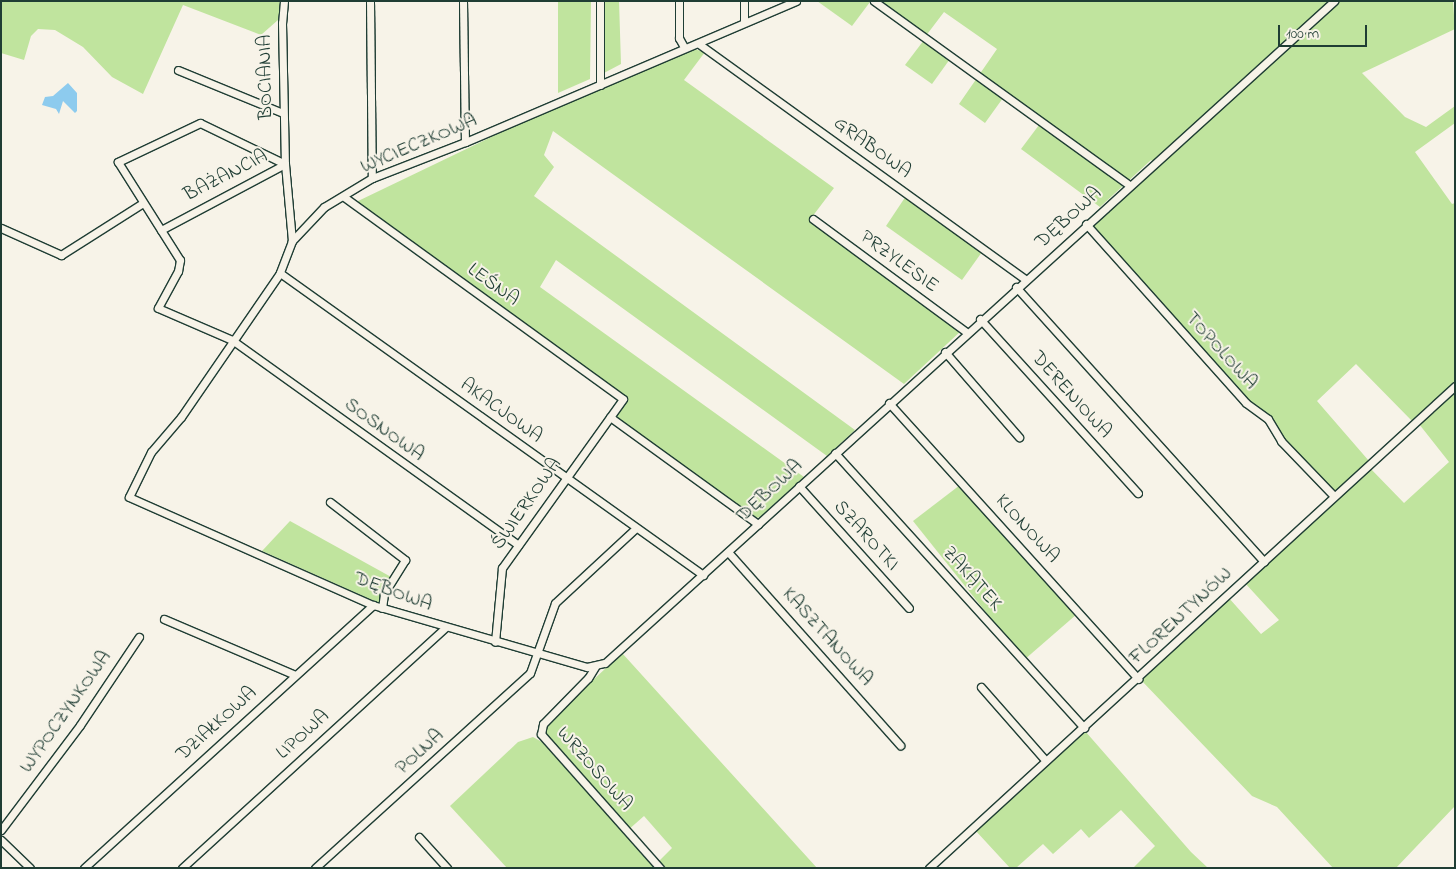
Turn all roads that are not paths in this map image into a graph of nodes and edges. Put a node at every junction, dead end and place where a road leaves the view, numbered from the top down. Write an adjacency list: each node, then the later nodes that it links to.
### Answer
1 (284, 1): 15 (street, BOCIANIA)
2 (370, 1): 18 (street)
3 (463, 1): 16 (street)
4 (600, 1): 14 (street)
5 (678, 1): 12 (street)
6 (744, 1): 10 (street)
7 (796, 1): 10 (street, WYCIECZKOWA)
8 (874, 1): 19 (street)
9 (1334, 1): 19 (street, DĘBOWA)
10 (744, 21): 11 (street, WYCIECZKOWA)
11 (699, 44): 12 (street, WYCIECZKOWA); 28 (street, GRABOWA)
12 (684, 47): 14 (street, WYCIECZKOWA)
13 (178, 70): 15 (street)
14 (600, 85): 16 (street, WYCIECZKOWA)
15 (283, 113): 17 (street, BOCIANIA)
16 (465, 142): 18 (street, WYCIECZKOWA)
17 (284, 164): 21 (street, BAŻANCIA); 25 (street, BAŻANCIA); 26 (street, BOCIANIA)
18 (372, 178): 20 (street, WYCIECZKOWA)
19 (1129, 185): 23 (street, DĘBOWA)
20 (344, 197): 26 (street, WYCIECZKOWA); 35 (street, LEŚNA)
21 (144, 203): 24 (street); 25 (street, BAŻANCIA)
22 (813, 219): 31 (street, PRZYLESIE)
23 (1086, 224): 28 (street, DĘBOWA); 43 (street, TOPOLOWA)
24 (1, 228)
25 (161, 230): 32 (street, BAŻANCIA)
26 (292, 241): 27 (street, WYCIECZKOWA)
27 (280, 273): 32 (street, WYCIECZKOWA); 40 (street, AKACJOWA)
28 (1025, 279): 29 (street, DĘBOWA)
29 (1016, 287): 30 (street, DĘBOWA); 50 (street)
30 (980, 319): 31 (street, DĘBOWA); 42 (street, DERENIOWA)
31 (966, 332): 33 (street, DĘBOWA)
32 (232, 340): 44 (street, WYCIECZKOWA); 48 (street, SOSNOWA)
33 (945, 352): 36 (street, DĘBOWA); 38 (street)
34 (1455, 386): 43 (street, FLORENTYNÓW)
35 (623, 399): 37 (street, ŚWIERKOWA)
36 (889, 404): 39 (street, DĘBOWA); 62 (street, KLONOWA)
37 (610, 417): 40 (street, ŚWIERKOWA); 46 (street)
38 (1019, 437)
39 (835, 453): 41 (street, DĘBOWA); 64 (street, ZAKĄTEK)
40 (566, 478): 47 (street, AKACJOWA); 48 (street, ŚWIERKOWA)
41 (799, 486): 46 (street, DĘBOWA); 54 (street, SZAROTKI)
42 (1138, 493)
43 (1334, 496): 50 (street, FLORENTYNÓW)
44 (129, 497): 52 (street, DĘBOWA)
45 (330, 502): 53 (street)
46 (758, 524): 49 (street, DĘBOWA)
47 (636, 528): 51 (street, AKACJOWA); 59 (street, POLNA)
48 (518, 545): 58 (street, ŚWIERKOWA)
49 (728, 552): 51 (street, DĘBOWA); 65 (street, KASZTANOWA)
50 (1264, 561): 62 (street, FLORENTYNÓW)
51 (702, 576): 60 (street, DĘBOWA)
52 (373, 605): 53 (street, DĘBOWA); 61 (street, DZIAŁKOWA)
53 (382, 608): 56 (street, DĘBOWA)
54 (909, 608)
55 (164, 619): 61 (street)
56 (446, 627): 58 (street, DĘBOWA); 72 (street, LIPOWA)
57 (139, 637): 67 (street, WYPOCZYNKOWA)
58 (495, 642): 59 (street, DĘBOWA)
59 (539, 655): 60 (street, DĘBOWA); 73 (street, POLNA)
60 (595, 667): 75 (street, WRZOSOWA)
61 (295, 675): 71 (street, DZIAŁKOWA)
62 (1138, 679): 64 (street, FLORENTYNÓW)
63 (981, 687): 66 (street)
64 (1084, 728): 66 (street, FLORENTYNÓW)
65 (900, 745)
66 (1046, 761): 76 (street, FLORENTYNÓW)
67 (1, 830)
68 (419, 837): 74 (street)
69 (1, 840): 70 (street)
70 (30, 868)
71 (84, 868)
72 (182, 868)
73 (315, 868)
74 (447, 868)
75 (660, 868)
76 (930, 868)

